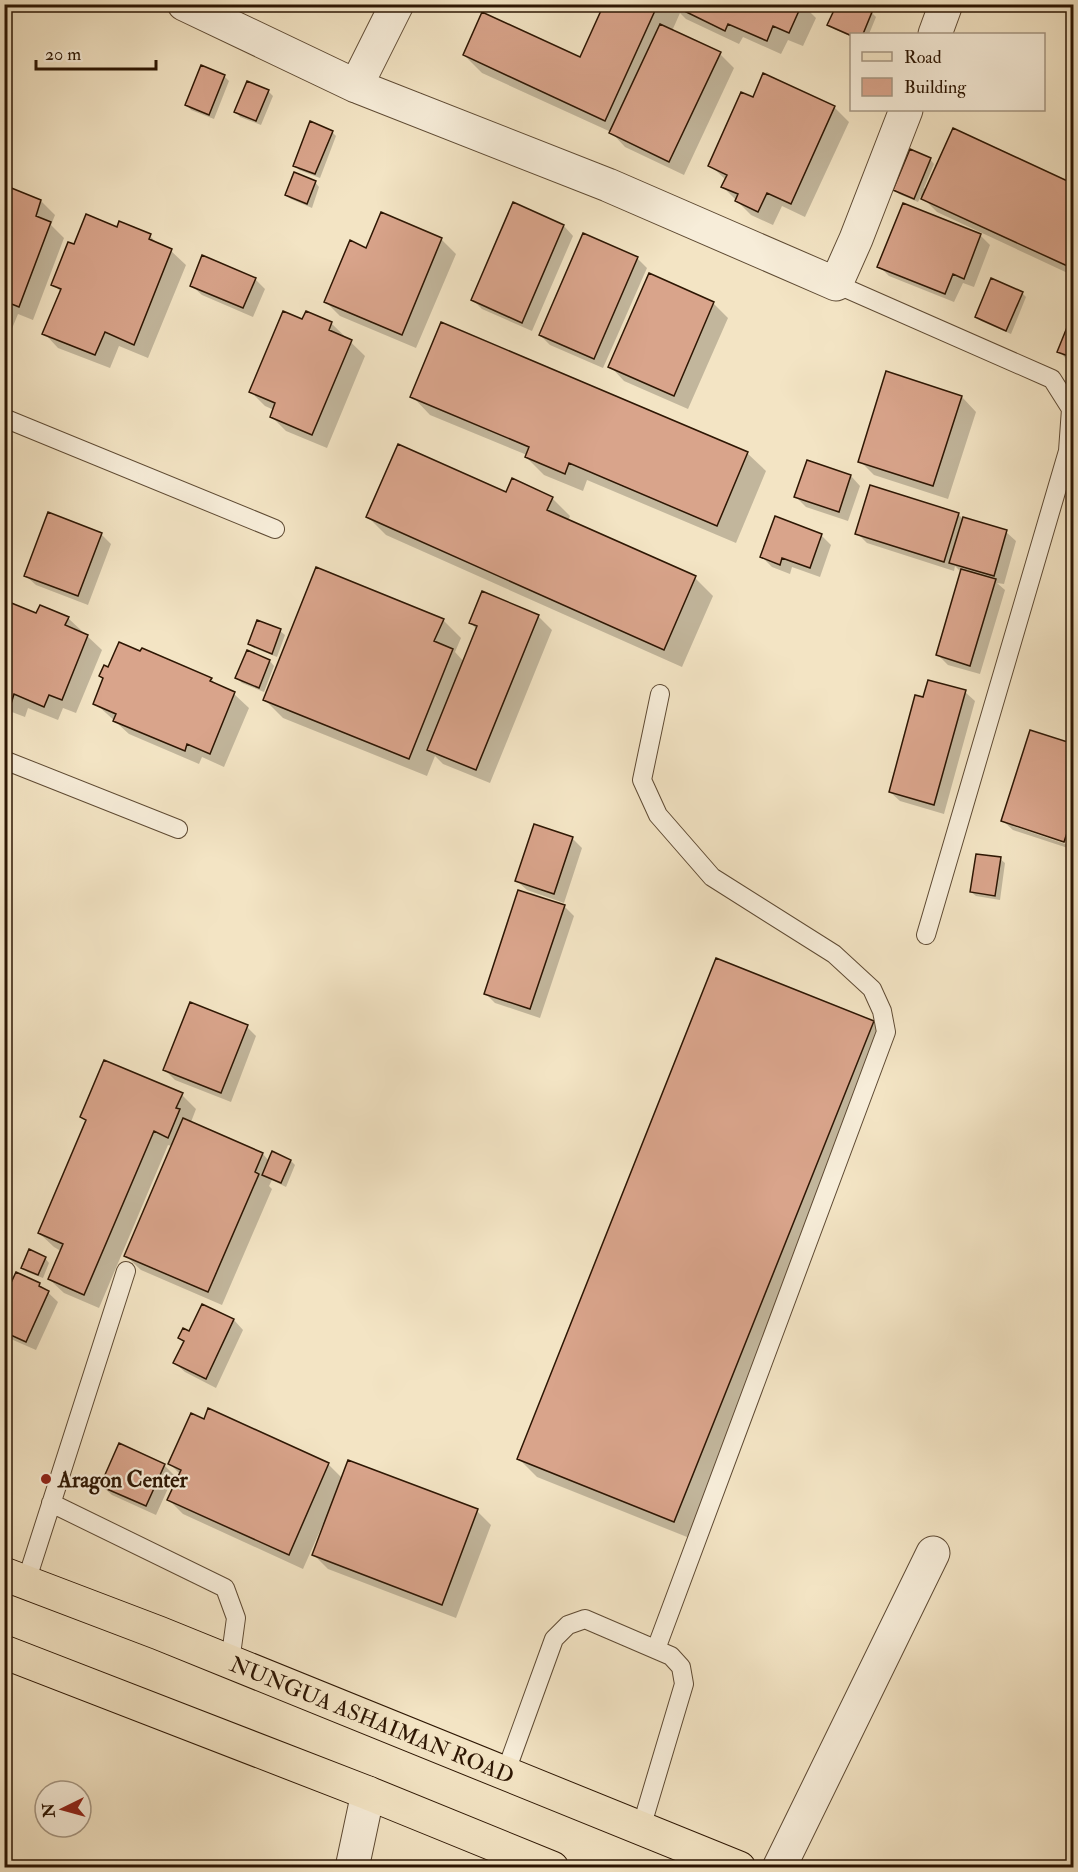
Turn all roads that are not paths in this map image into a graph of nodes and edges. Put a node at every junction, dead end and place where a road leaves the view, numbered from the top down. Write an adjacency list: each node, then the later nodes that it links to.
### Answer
1 (184, 4): 5 (street)
2 (397, 4): 5 (street)
3 (946, 4): 4 (street)
4 (935, 33)
5 (356, 86): 7 (street)
6 (906, 111): 7 (street)
7 (836, 284): 13 (lane)
8 (4, 418): 9 (lane)
9 (275, 529)
10 (660, 694): 18 (lane)
11 (4, 760): 12 (lane)
12 (178, 830)
13 (926, 935)
14 (126, 1271): 15 (lane)
15 (51, 1503): 17 (lane); 20 (lane)
16 (933, 1553): 27 (street)
17 (15, 1578): 20 (main road, NUNGUA ASHAIMAN ROAD)
18 (656, 1649): 21 (lane); 23 (lane)
19 (4, 1652): 22 (main road)
20 (230, 1662): 21 (main road, NUNGUA ASHAIMAN ROAD)
21 (505, 1774): 23 (main road, NUNGUA ASHAIMAN ROAD)
22 (368, 1793): 24 (street); 25 (main road)
23 (641, 1828): 26 (main road, NUNGUA ASHAIMAN ROAD)
24 (352, 1868)
25 (552, 1868)
26 (739, 1868)
27 (779, 1868)

